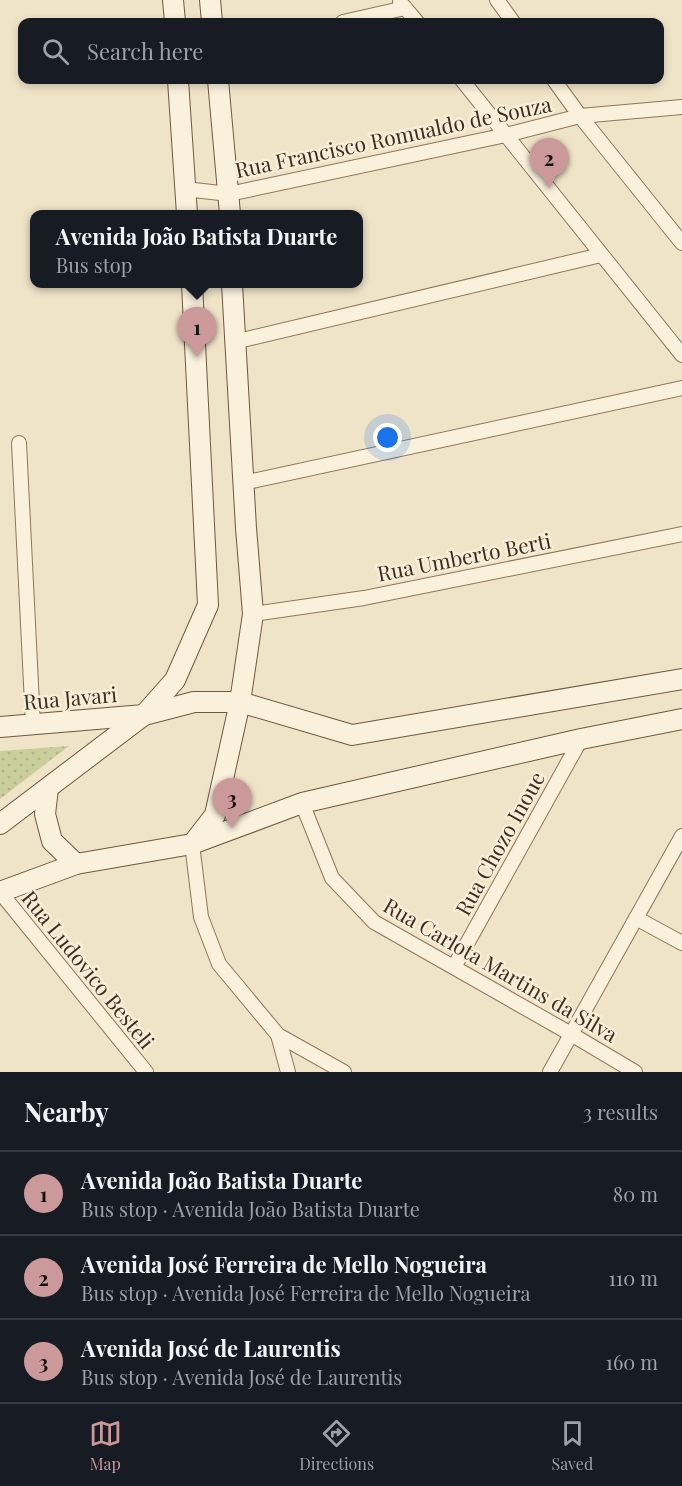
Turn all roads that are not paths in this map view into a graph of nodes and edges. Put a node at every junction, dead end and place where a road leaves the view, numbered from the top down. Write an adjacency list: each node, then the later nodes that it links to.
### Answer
1 (173, 0): 5 (street)
2 (210, 0): 6 (street)
3 (497, 0): 9 (street)
4 (402, 4): 7 (street); 8 (street)
5 (175, 18)
6 (212, 18)
7 (356, 18)
8 (414, 18)
9 (510, 18)
10 (178, 84): 17 (street)
11 (218, 84): 18 (street)
12 (465, 84): 16 (street)
13 (557, 84): 15 (street)
14 (682, 107): 15 (street, Rua Francisco Romualdo de Souza)
15 (580, 116): 16 (street, Rua Francisco Romualdo de Souza); 21 (street)
16 (506, 135): 18 (street, Rua Francisco Romualdo de Souza); 22 (street)
17 (185, 189): 18 (street, Rua Francisco Romualdo de Souza); 19 (street)
18 (229, 194): 20 (street)
19 (187, 210)
20 (230, 210)
21 (682, 243)
22 (602, 255): 25 (street); 26 (street)
23 (192, 288): 34 (street)
24 (232, 288): 25 (street)
25 (234, 342): 29 (street)
26 (682, 356)
27 (682, 388): 29 (street)
28 (18, 443): 36 (street)
29 (243, 483): 31 (street)
30 (682, 534): 31 (street, Rua Umberto Berti)
31 (253, 614): 33 (street)
32 (682, 679): 33 (street)
33 (240, 702): 34 (street); 43 (street)
34 (144, 716): 36 (street, Rua Javari); 39 (street)
35 (682, 719): 38 (street)
36 (33, 724): 37 (street, Rua Javari)
37 (0, 727)
38 (581, 739): 40 (street); 48 (street, Rua Chozo Inoue)
39 (48, 788): 41 (street); 44 (street)
40 (302, 803): 43 (street); 48 (street, Rua Carlota Martins da Silva)
41 (0, 824)
42 (682, 836): 46 (street)
43 (192, 844): 44 (street); 50 (street)
44 (76, 864): 45 (street)
45 (0, 892): 51 (street, Rua Ludovico Besteli)
46 (636, 918): 47 (street); 49 (street)
47 (682, 943)
48 (454, 967): 49 (street, Rua Carlota Martins da Silva)
49 (571, 1034): 54 (street); 55 (street, Rua Carlota Martins da Silva)
50 (278, 1035): 52 (street); 53 (street)
51 (146, 1072)
52 (288, 1072)
53 (344, 1072)
54 (550, 1072)
55 (635, 1072)

